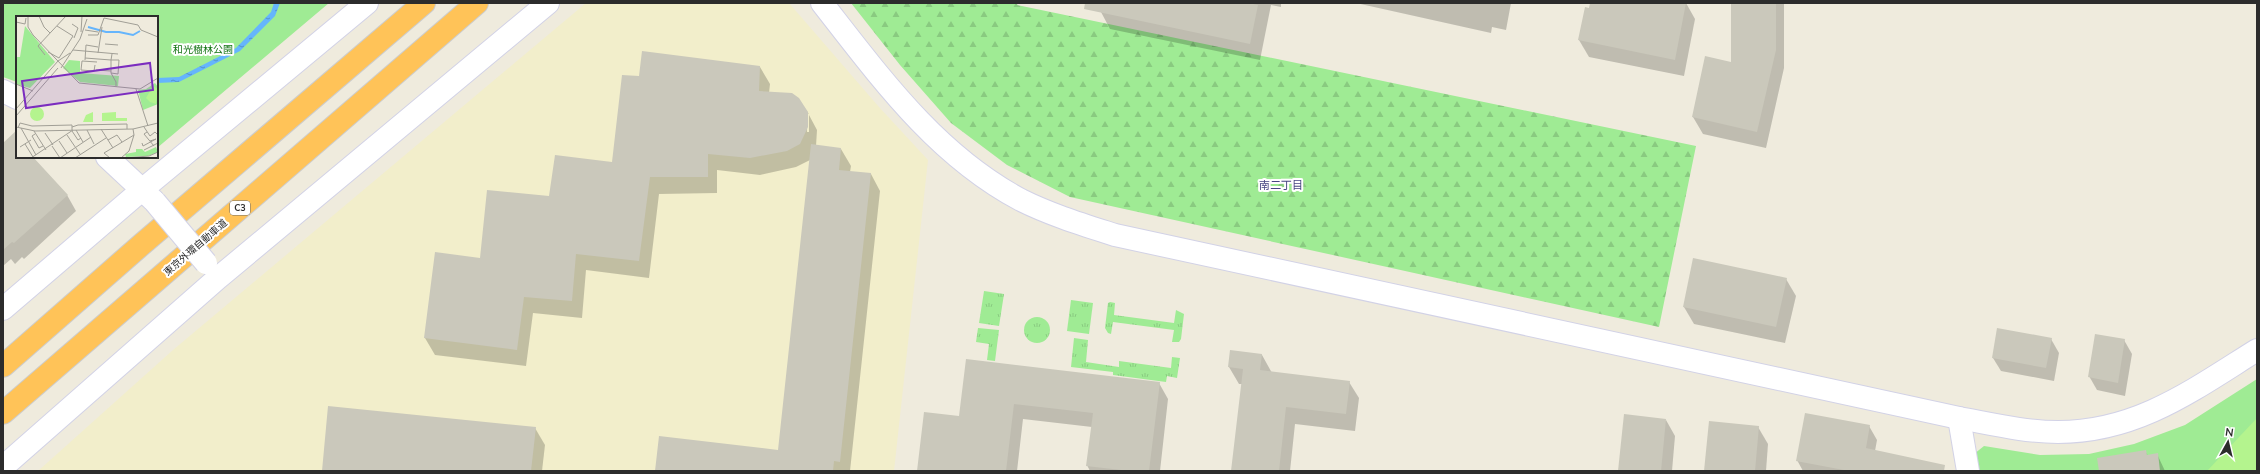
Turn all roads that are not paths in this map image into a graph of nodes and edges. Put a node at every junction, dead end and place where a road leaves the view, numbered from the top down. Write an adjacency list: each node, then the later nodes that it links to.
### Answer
1 (367, 3): 9 (street)
2 (424, 3): 13 (highway)
3 (477, 3): 14 (highway, 東京外環自動車道 / C3)
4 (548, 3): 10 (street)
5 (822, 3): 15 (street)
6 (3, 91): 7 (street)
7 (16, 98)
8 (108, 158): 9 (street)
9 (149, 196): 10 (street, bridge); 11 (street)
10 (212, 271): 16 (street)
11 (3, 309)
12 (2257, 350): 15 (street)
13 (3, 366)
14 (3, 414)
15 (1959, 418): 17 (street)
16 (3, 467)
17 (1968, 471)

